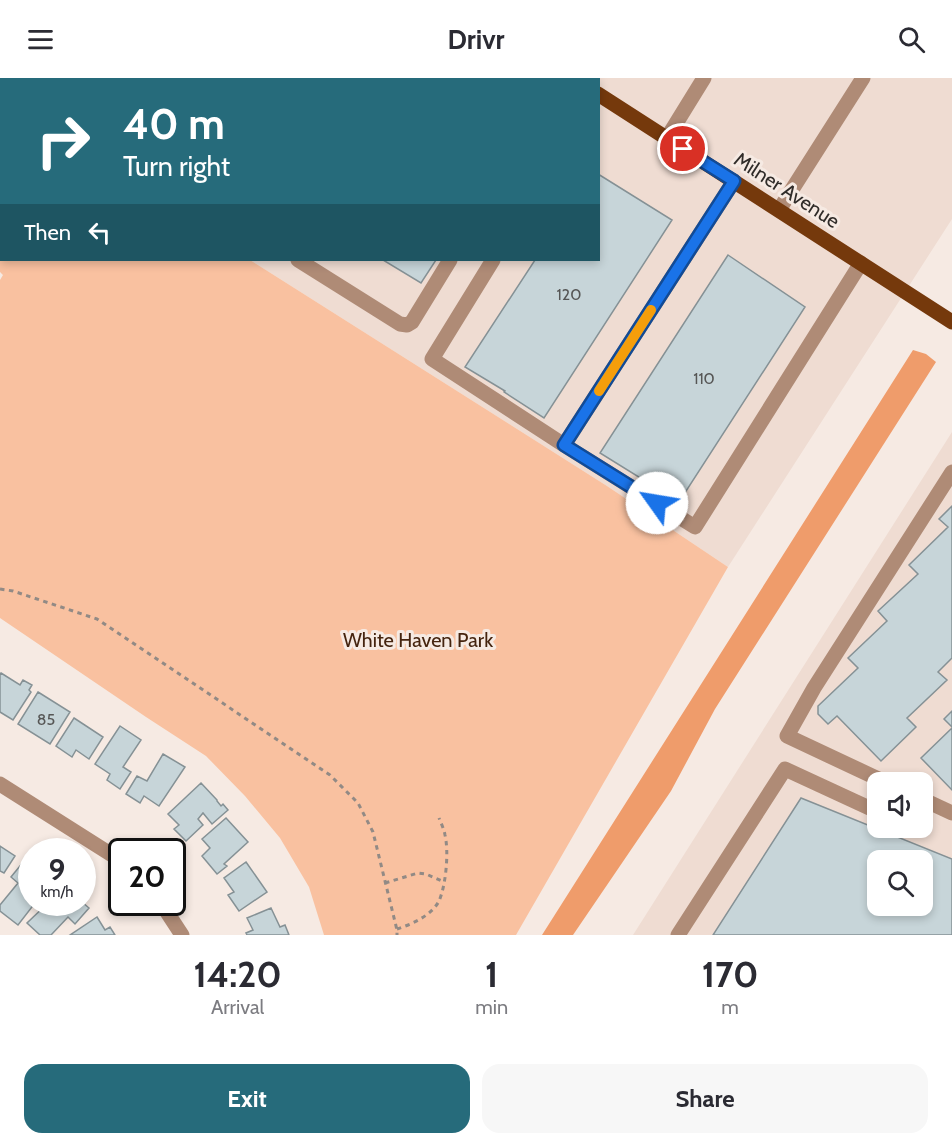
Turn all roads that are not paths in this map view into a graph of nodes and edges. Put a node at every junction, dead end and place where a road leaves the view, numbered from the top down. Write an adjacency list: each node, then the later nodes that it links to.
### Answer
1 (703, 78): 4 (street)
2 (863, 78): 6 (street)
3 (600, 95): 4 (main road, Milner Avenue)
4 (667, 138): 5 (main road, Milner Avenue)
5 (734, 181): 6 (main road, Milner Avenue); 12 (street)
6 (779, 210): 10 (main road, Milner Avenue)
7 (300, 261): 8 (street)
8 (449, 261)
9 (492, 261): 12 (street)
10 (861, 263): 11 (main road, Milner Avenue); 12 (street)
11 (952, 322)
12 (564, 445)
13 (952, 472): 14 (street)
14 (867, 774)
15 (0, 784): 19 (street)
16 (933, 805): 18 (street)
17 (867, 807): 22 (street)
18 (952, 813)
19 (108, 852)
20 (170, 916): 21 (street)
21 (182, 935)
22 (678, 935)

